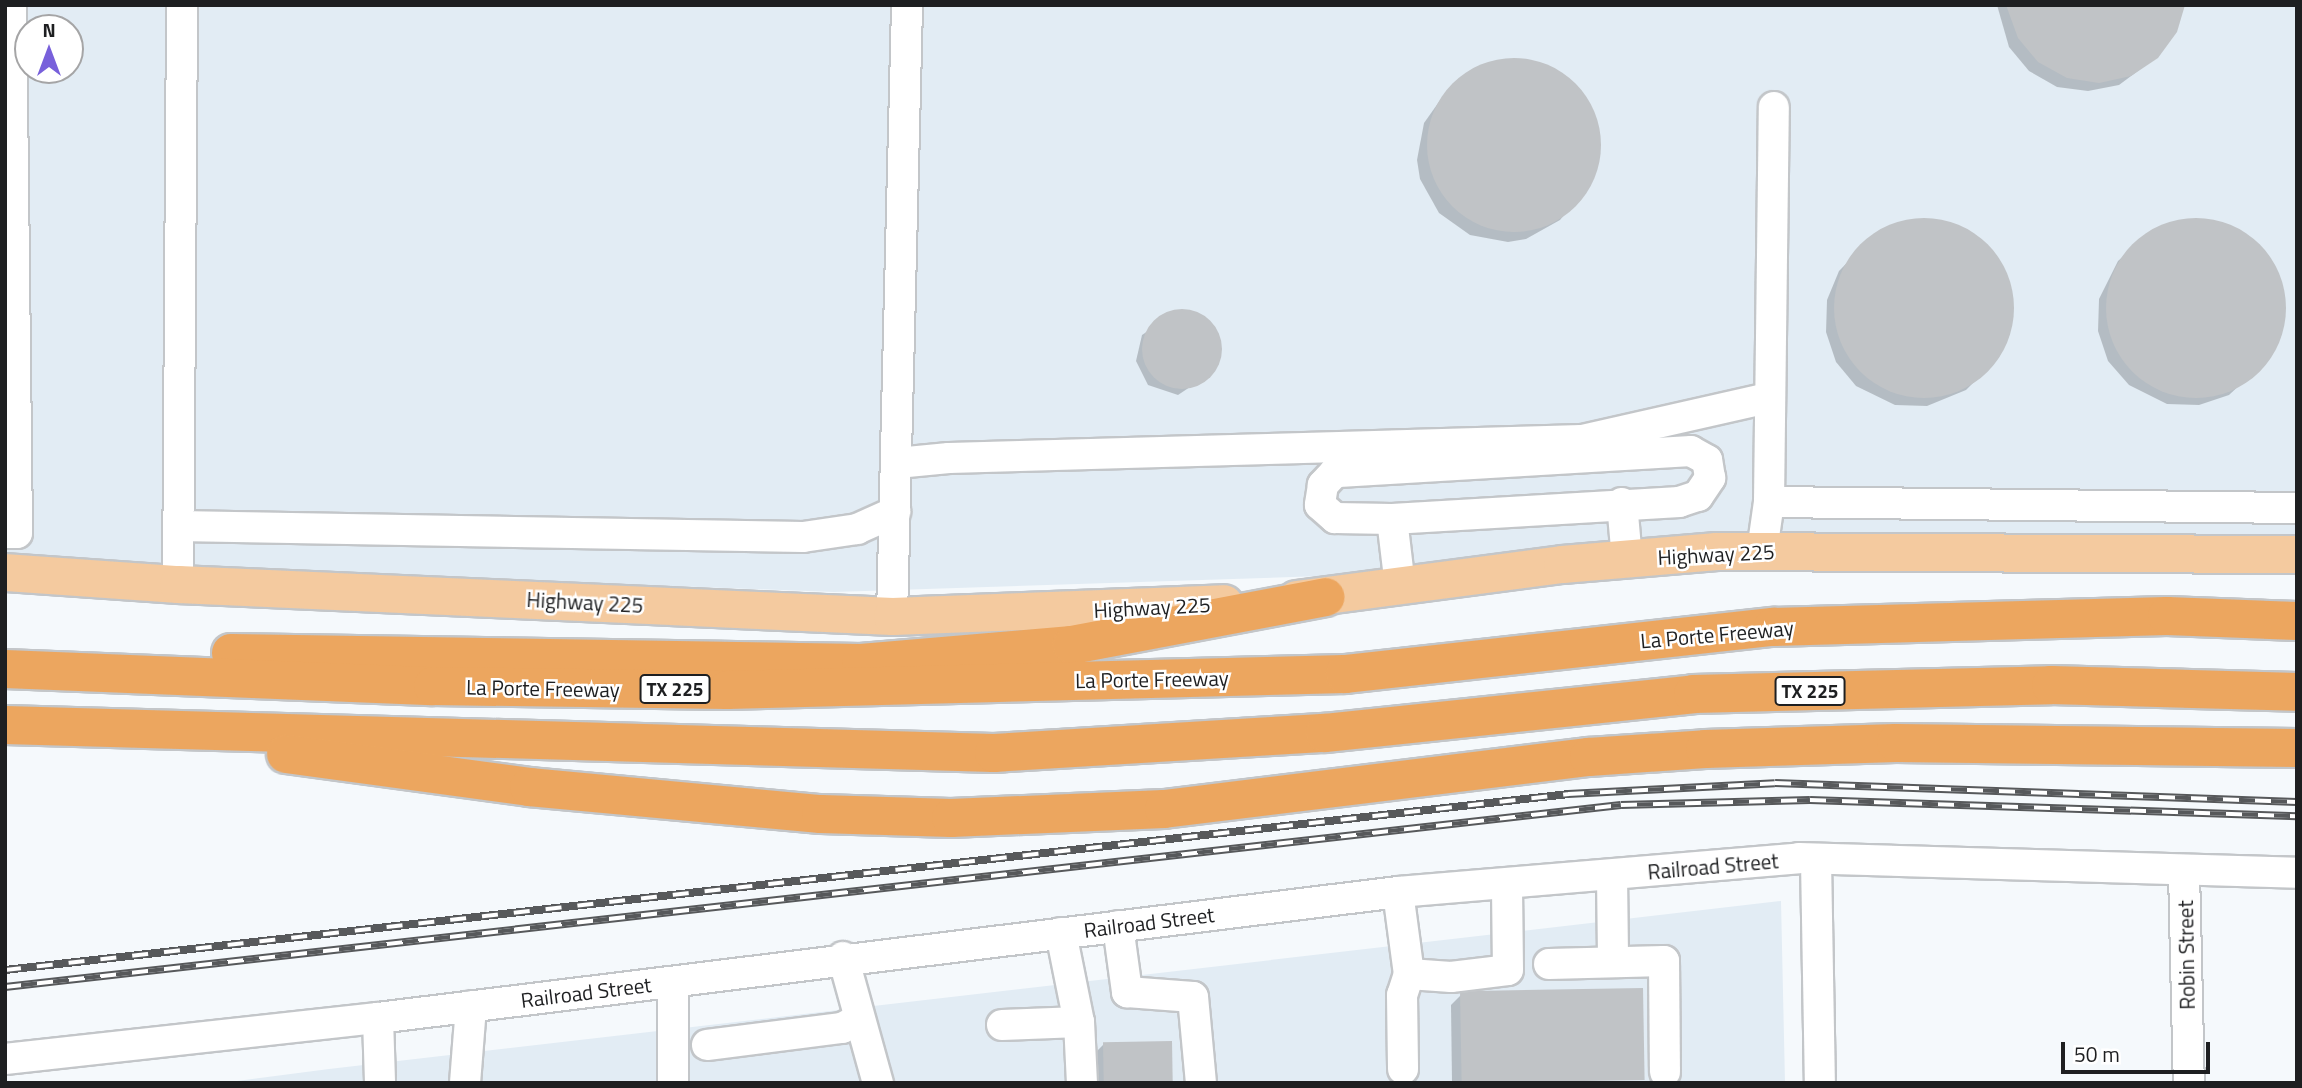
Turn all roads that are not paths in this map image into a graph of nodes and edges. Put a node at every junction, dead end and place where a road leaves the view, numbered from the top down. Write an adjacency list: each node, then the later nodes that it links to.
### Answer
1 (11, 5): 4 (street)
2 (182, 5): 13 (street)
3 (907, 5): 7 (street)
4 (8, 92): 14 (street)
5 (1774, 107): 6 (street)
6 (1769, 398): 7 (street); 8 (street)
7 (897, 463): 11 (street)
8 (1769, 502): 10 (street); 15 (street)
9 (1622, 503): 12 (street); 12 (street); 17 (street)
10 (2297, 508)
11 (895, 512): 13 (street); 22 (street)
12 (1392, 519): 20 (street)
13 (178, 526): 19 (street)
14 (5, 533)
15 (1762, 551): 16 (main road, Highway 225); 17 (main road, Highway 225)
16 (2297, 554)
17 (1627, 559): 20 (main road, Highway 225)
18 (5, 572): 19 (main road, Highway 225)
19 (178, 584): 22 (main road, Highway 225)
20 (1400, 586): 21 (main road, Highway 225)
21 (1326, 597): 22 (main road, Highway 225); 24 (highway)
22 (892, 616)
23 (2297, 621): 25 (highway, La Porte Freeway / TX 225)
24 (5, 654)
25 (5, 669)
26 (2297, 692): 28 (highway, TX 225)
27 (5, 725): 28 (highway, TX 225)
28 (86, 727): 29 (highway)
29 (2297, 748)
30 (1816, 860): 31 (street, Railroad Street); 33 (street, Railroad Street); 58 (street)
31 (2184, 870): 32 (street, Railroad Street); 59 (street, Robin Street)
32 (2297, 873)
33 (1612, 874): 34 (street, Railroad Street); 39 (street)
34 (1507, 884): 35 (street, Railroad Street); 41 (street)
35 (1398, 892): 36 (street, Railroad Street); 41 (street)
36 (1118, 926): 37 (street, Railroad Street); 57 (street)
37 (1061, 933): 38 (street, Railroad Street); 46 (street)
38 (843, 957): 42 (street, Railroad Street); 45 (street)
39 (1613, 962): 40 (street); 51 (street)
40 (1549, 964)
41 (1409, 974): 50 (street)
42 (673, 982): 43 (street, Railroad Street); 54 (street)
43 (471, 1006): 44 (street, Railroad Street); 53 (street)
44 (378, 1018): 49 (street, Railroad Street); 52 (street)
45 (859, 1019): 48 (street); 55 (street)
46 (1079, 1021): 47 (street); 56 (street)
47 (1002, 1024)
48 (707, 1045)
49 (5, 1059)
50 (1403, 1069)
51 (1665, 1072)
52 (380, 1083)
53 (465, 1083)
54 (673, 1083)
55 (878, 1083)
56 (1082, 1083)
57 (1200, 1083)
58 (1820, 1083)
59 (2189, 1083)

